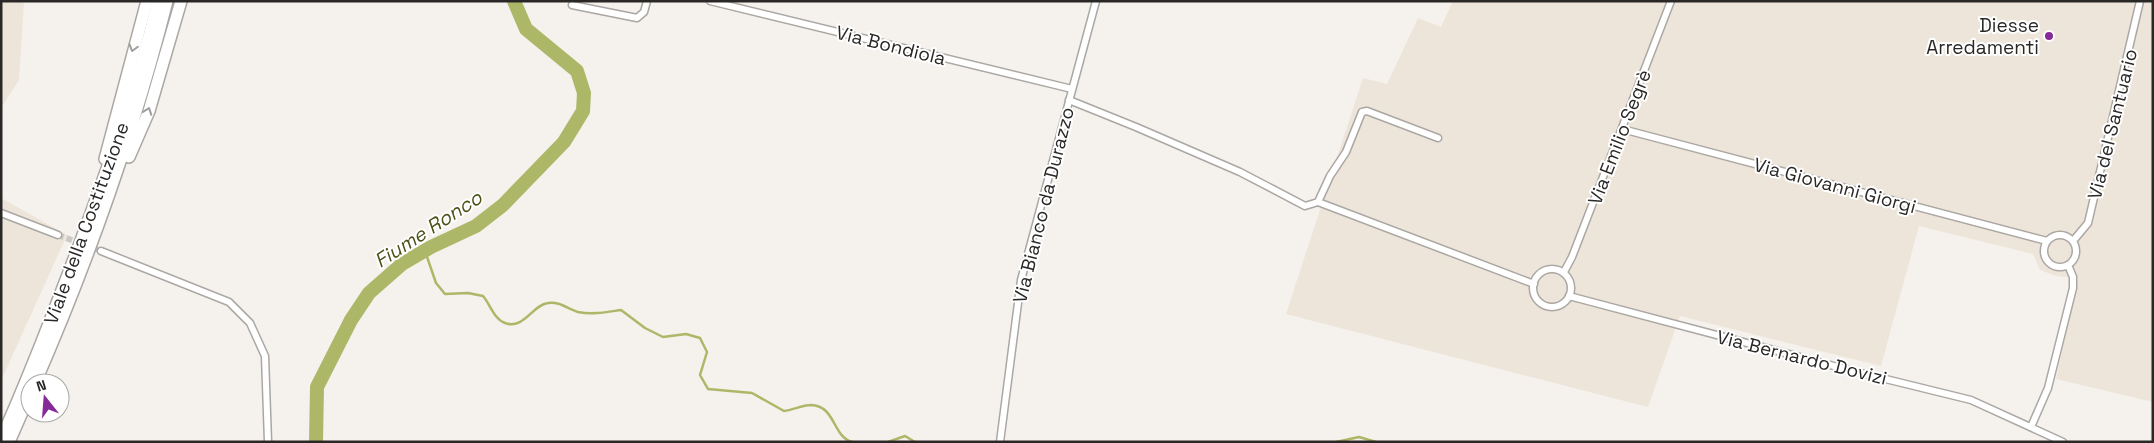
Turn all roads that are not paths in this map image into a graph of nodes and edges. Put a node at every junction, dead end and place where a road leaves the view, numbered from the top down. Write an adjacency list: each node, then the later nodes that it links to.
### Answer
1 (146, 1): 18 (highway, one-way to 18)
2 (158, 1): 18 (highway, Viale della Costituzione)
3 (167, 1): 16 (highway, Viale della Costituzione)
4 (181, 1): 16 (highway, one-way to 4)
5 (647, 1): 10 (street)
6 (710, 1): 11 (street, Via Bondiola)
7 (1096, 1): 11 (street, Via Bianco da Durazzo)
8 (1671, 1): 13 (street, Via Emilio Segrè)
9 (2140, 1): 21 (street, Via del Santuario)
10 (572, 4)
11 (1072, 89): 12 (street, Via Bianco da Durazzo)
12 (1069, 100): 15 (street); 33 (street, Via Bianco da Durazzo)
13 (1622, 129): 20 (street, Via Giovanni Giorgi); 24 (street, Via Emilio Segrè)
14 (1438, 138): 15 (street)
15 (1318, 202): 25 (street)
16 (107, 204): 27 (highway, Viale della Costituzione)
17 (1, 212): 19 (street)
18 (85, 230): 30 (highway, Viale della Costituzione)
19 (58, 235)
20 (2047, 241): 21 (street); 23 (street)
21 (2073, 241): 23 (street)
22 (101, 251): 32 (street)
23 (2068, 265): 29 (street)
24 (1564, 272): 25 (street); 26 (street)
25 (1534, 284): 26 (street)
26 (1570, 296): 29 (street, Via Bernardo Dovizi)
27 (39, 373)
28 (20, 417): 31 (highway)
29 (2031, 427): 34 (street, Via Bernardo Dovizi)
30 (1, 439)
31 (9, 442)
32 (268, 442)
33 (1000, 442)
34 (2062, 442)

